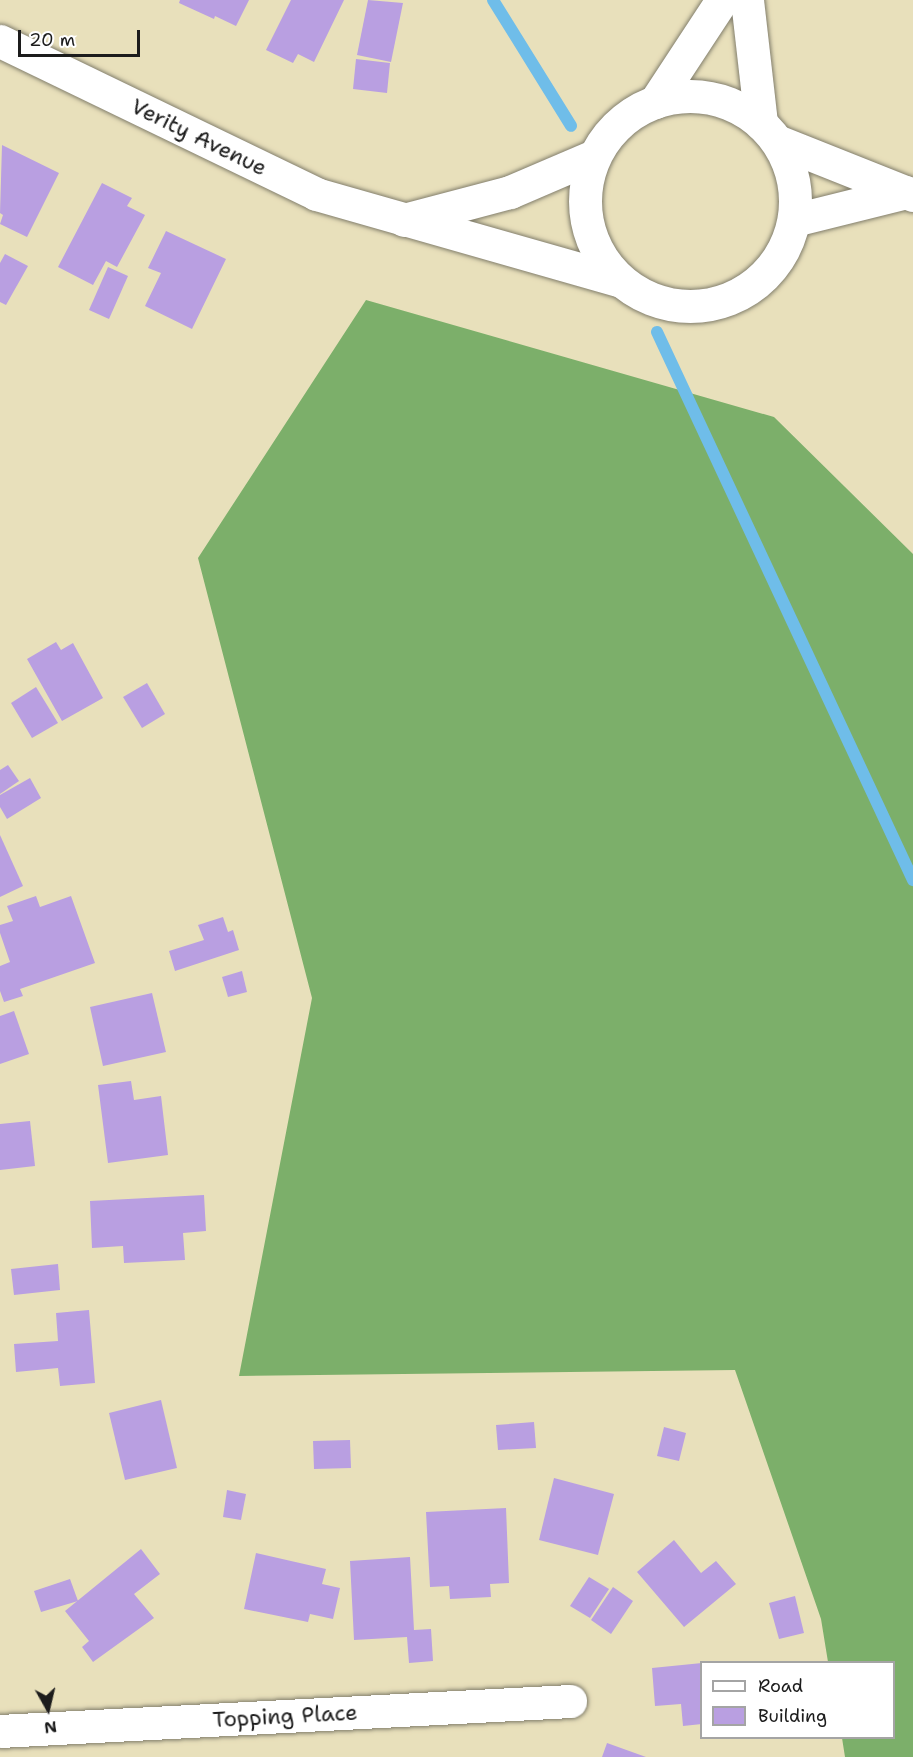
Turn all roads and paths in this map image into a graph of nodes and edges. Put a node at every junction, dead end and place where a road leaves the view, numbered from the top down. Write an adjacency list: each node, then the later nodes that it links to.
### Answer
1 (722, 0): 4 (street)
2 (747, 0): 5 (street)
3 (0, 41): 8 (street, Verity Avenue)
4 (655, 102): 5 (street); 6 (street)
5 (769, 132): 7 (street); 9 (street)
6 (594, 156): 8 (street); 10 (street)
7 (909, 194): 9 (street)
8 (403, 220): 10 (street, Verity Avenue)
9 (794, 220): 10 (street)
10 (621, 281)
11 (570, 1701): 12 (street, Topping Place)
12 (0, 1731)

